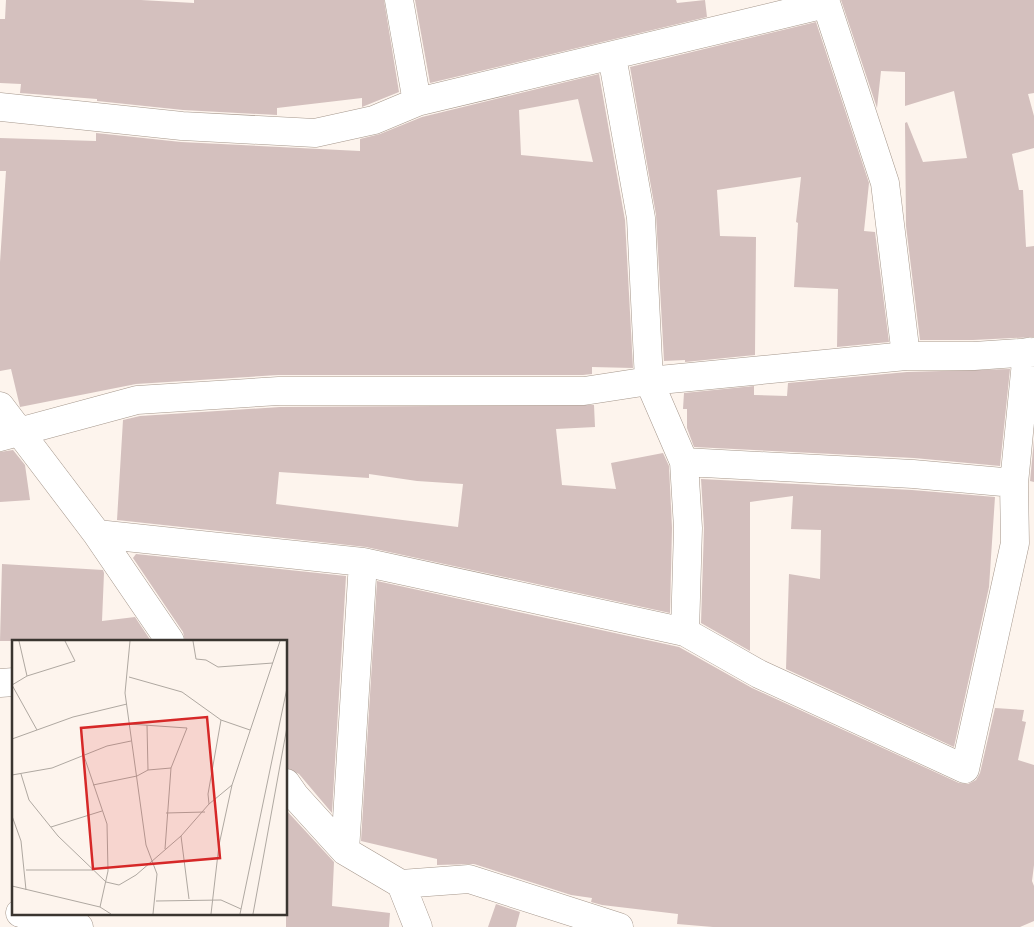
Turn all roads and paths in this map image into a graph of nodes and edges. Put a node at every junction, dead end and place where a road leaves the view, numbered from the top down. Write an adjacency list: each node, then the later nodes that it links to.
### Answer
1 (399, 0): 4 (street)
2 (825, 2): 3 (street); 7 (street)
3 (612, 56): 4 (street); 8 (street)
4 (417, 102): 5 (street)
5 (0, 107)
6 (1031, 352): 7 (street); 12 (street)
7 (906, 356): 8 (street)
8 (649, 381): 10 (street); 11 (street)
9 (0, 406): 10 (street)
10 (9, 434): 13 (street)
11 (684, 462): 12 (street); 15 (street)
12 (1014, 483): 15 (street)
13 (97, 534): 14 (street); 16 (street)
14 (363, 562): 15 (street); 18 (street)
15 (685, 632)
16 (169, 640)
17 (288, 786): 18 (street)
18 (345, 851): 19 (street)
19 (401, 884): 22 (street); 23 (street)
20 (24, 914): 21 (street)
21 (79, 927)
22 (418, 927)
23 (618, 927)

